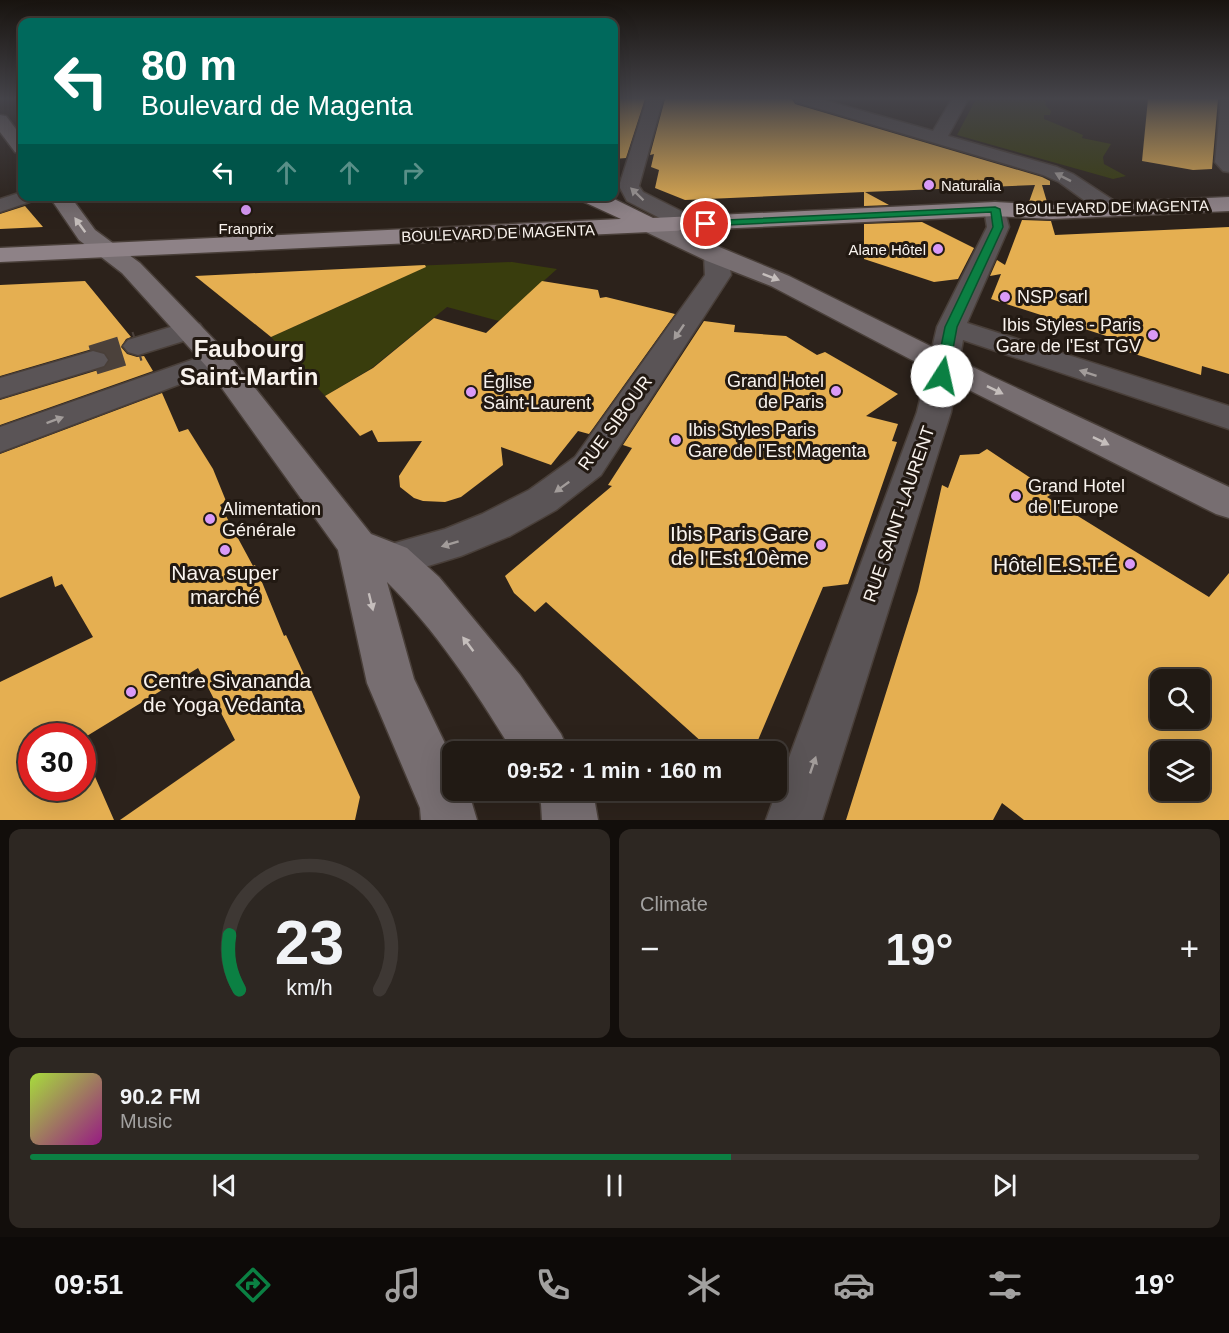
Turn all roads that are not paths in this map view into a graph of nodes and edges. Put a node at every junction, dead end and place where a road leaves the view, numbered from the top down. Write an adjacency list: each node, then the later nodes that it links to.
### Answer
1 (639, 137): 5 (street)
2 (1226, 137): 4 (street)
3 (938, 138): 10 (street, one-way to 3)
4 (1229, 167)
5 (624, 172): 14 (street, one-way to 5)
6 (1229, 191): 10 (main road, BOULEVARD DE MAGENTA)
7 (18, 200): 12 (street)
8 (63, 201): 16 (main road, one-way to 8)
9 (600, 201): 15 (main road)
10 (1103, 203): 11 (main road, BOULEVARD DE MAGENTA); 13 (main road, BOULEVARD DE MAGENTA)
11 (1229, 204)
12 (0, 206)
13 (995, 209): 14 (main road, BOULEVARD DE MAGENTA); 21 (street, RUE SAINT-LAURENT)
14 (691, 225): 15 (main road, BOULEVARD DE MAGENTA)
15 (652, 226): 16 (main road, BOULEVARD DE MAGENTA); 18 (main road)
16 (105, 250): 17 (main road, BOULEVARD DE MAGENTA); 19 (main road)
17 (0, 255)
18 (716, 256): 21 (main road, one-way to 21); 28 (street, RUE SIBOUR, one-way to 28)
19 (190, 330): 20 (street); 23 (main road)
20 (138, 346)
21 (947, 346): 25 (street, one-way to 21); 27 (main road, one-way to 27); 33 (street, RUE SAINT-LAURENT, one-way to 21)
22 (93, 360): 24 (street)
23 (217, 360): 26 (street, one-way to 23); 28 (main road)
24 (0, 388)
25 (1229, 418)
26 (0, 440)
27 (1229, 504)
28 (374, 552): 29 (main road, one-way to 28); 31 (main road, one-way to 31)
29 (536, 741)
30 (567, 801): 32 (main road)
31 (449, 820)
32 (570, 820)
33 (794, 820)

